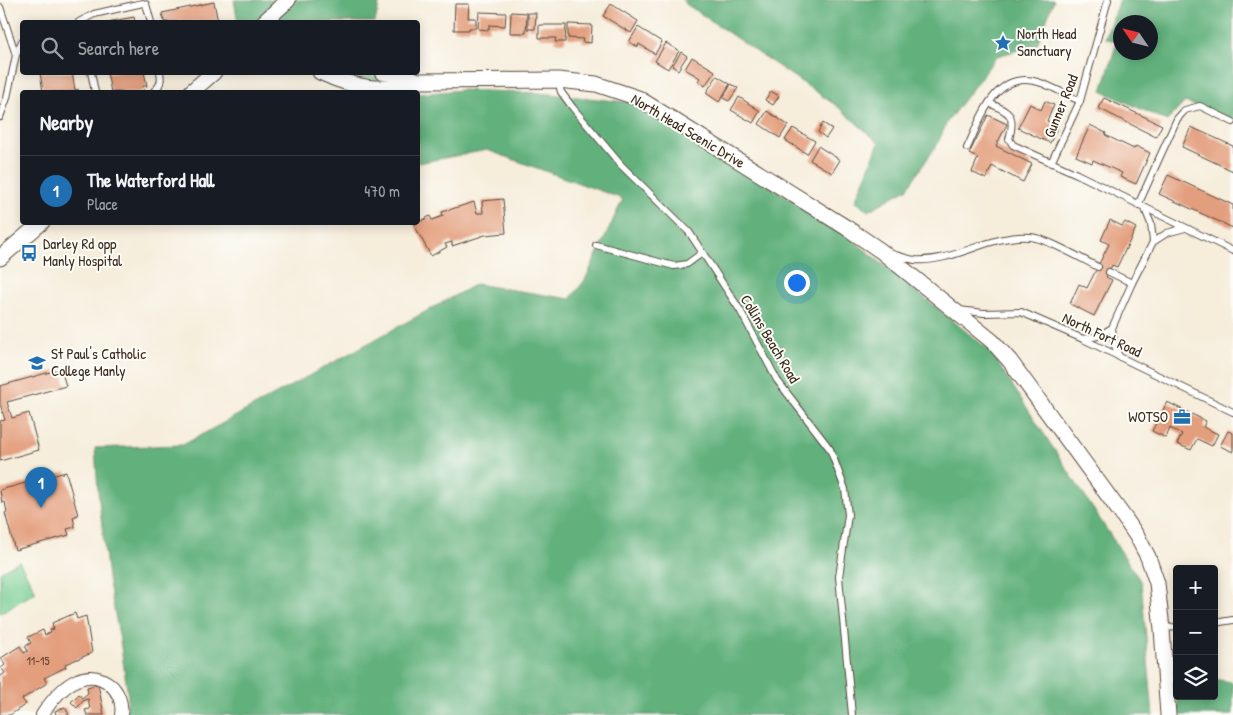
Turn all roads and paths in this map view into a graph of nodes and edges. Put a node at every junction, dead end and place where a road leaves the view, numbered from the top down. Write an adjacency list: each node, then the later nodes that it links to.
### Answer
1 (288, 0): 6 (street)
2 (1108, 0): 19 (lane, Gunner Road)
3 (0, 7): 8 (lane)
4 (84, 20): 5 (lane)
5 (151, 20)
6 (266, 20)
7 (20, 46): 8 (lane)
8 (16, 55): 21 (lane)
9 (92, 75): 16 (lane)
10 (161, 75): 17 (lane)
11 (211, 75): 18 (street)
12 (327, 75): 15 (street)
13 (401, 75): 15 (street, North Head Scenic Drive)
14 (558, 80): 15 (street, North Head Scenic Drive); 31 (street, North Head Scenic Drive); 33 (lane, Collins Beach Road)
15 (418, 81)
16 (95, 90)
17 (156, 90)
18 (193, 90)
19 (1080, 102): 20 (lane); 24 (lane, Gunner Road)
20 (989, 103): 23 (lane); 24 (lane)
21 (0, 117)
22 (1233, 122): 25 (lane)
23 (967, 148)
24 (1051, 163): 25 (lane)
25 (1138, 205): 26 (lane)
26 (1145, 209): 28 (lane); 29 (lane)
27 (38, 225): 34 (street)
28 (1185, 228): 29 (lane); 32 (lane)
29 (1153, 242): 37 (lane)
30 (596, 245): 33 (lane)
31 (881, 251): 35 (lane); 38 (street, North Head Scenic Drive)
32 (1233, 251)
33 (702, 253): 48 (lane, Collins Beach Road)
34 (0, 258)
35 (1098, 267)
36 (1109, 272): 37 (lane)
37 (1132, 284): 39 (lane)
38 (952, 310): 40 (lane, North Fort Road); 45 (street, North Head Scenic Drive)
39 (1112, 328): 40 (lane); 41 (lane)
40 (1083, 339): 41 (lane, North Fort Road)
41 (1120, 357): 42 (lane, North Fort Road)
42 (1233, 412)
43 (1233, 620): 44 (lane)
44 (1218, 622)
45 (1170, 628): 49 (street, North Head Scenic Drive)
46 (42, 715): 47 (street)
47 (121, 715)
48 (852, 715)
49 (1168, 715)

